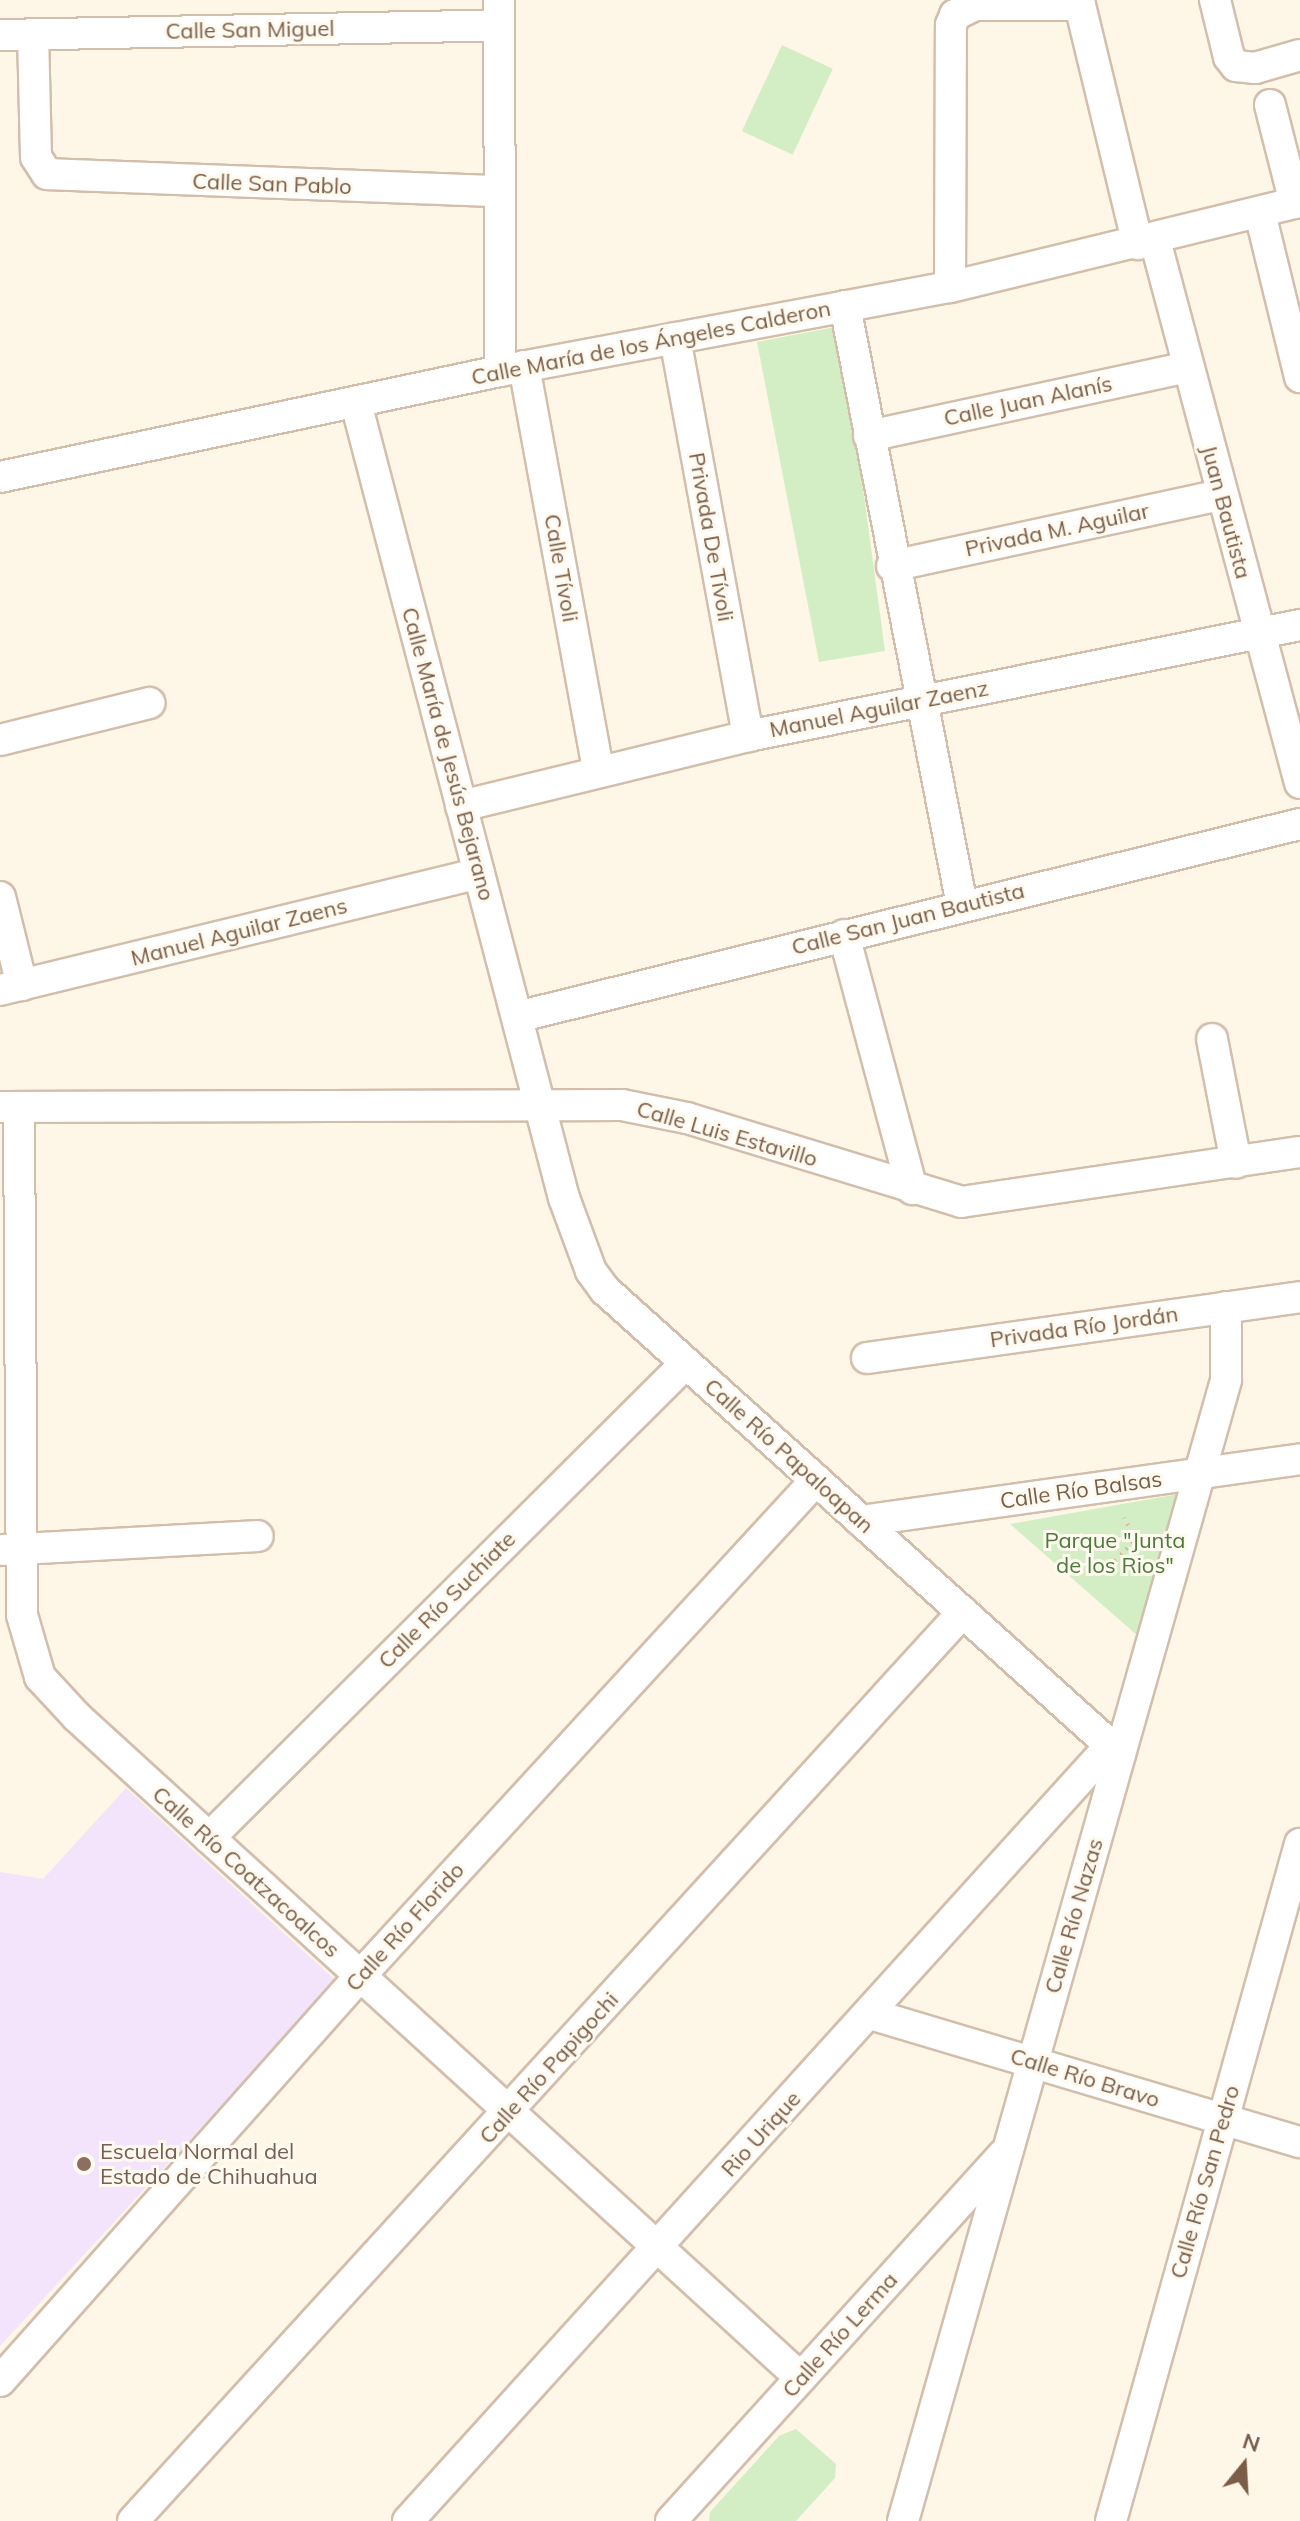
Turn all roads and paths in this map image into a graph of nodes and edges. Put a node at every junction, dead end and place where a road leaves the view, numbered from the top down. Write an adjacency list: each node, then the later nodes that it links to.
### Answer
1 (1215, 0): 5 (street)
2 (499, 12): 3 (street, Calle San Miguel); 7 (street)
3 (33, 34): 4 (street, Calle San Miguel); 7 (street, Calle San Pablo)
4 (0, 35)
5 (1300, 55)
6 (1270, 105): 8 (street)
7 (497, 191): 16 (street)
8 (1298, 203): 9 (street, Calle María de los Ángeles Calderon)
9 (1260, 213): 10 (street, Calle María de los Ángeles Calderon); 12 (street)
10 (1146, 242): 11 (street, Calle María de los Ángeles Calderon); 11 (street, Juan Bautista); 15 (street, Juan Bautista)
11 (950, 287): 13 (street, Calle María de los Ángeles Calderon)
12 (1291, 296): 17 (street)
13 (845, 306): 14 (street, Calle María de los Ángeles Calderon); 19 (street)
14 (675, 338): 16 (street, Calle María de los Ángeles Calderon); 27 (street, Privada De Tívoli)
15 (1188, 367): 19 (street, Calle Juan Alanís); 21 (street, Juan Bautista)
16 (512, 368): 18 (street, Calle María de los Ángeles Calderon); 29 (street, Calle Tívoli)
17 (1300, 377)
18 (356, 403): 20 (street, Calle María de los Ángeles Calderon); 31 (street, Calle María de Jesús Bejarano)
19 (869, 436): 22 (street)
20 (0, 477)
21 (1221, 495): 22 (street, Privada M. Aguilar); 24 (street, Juan Bautista)
22 (892, 566): 25 (street)
23 (1300, 625): 24 (street, Manuel Aguilar Zaenz)
24 (1259, 633): 25 (street, Manuel Aguilar Zaenz); 30 (street, Juan Bautista)
25 (920, 700): 27 (street, Manuel Aguilar Zaenz); 35 (street)
26 (149, 703): 28 (street)
27 (748, 736): 29 (street, Manuel Aguilar Zaenz)
28 (0, 740)
29 (598, 770): 31 (street, Manuel Aguilar Zaenz)
30 (1300, 783)
31 (461, 806): 33 (street, Calle María de Jesús Bejarano)
32 (1300, 824): 35 (street, Calle San Juan Bautista)
33 (479, 873): 37 (street, Manuel Aguilar Zaens); 38 (street, Calle María de Jesús Bejarano)
34 (0, 897): 37 (street)
35 (962, 905): 36 (street, Calle San Juan Bautista)
36 (844, 935): 38 (street, Calle San Juan Bautista); 44 (street)
37 (11, 988)
38 (517, 1017): 40 (street, Calle María de Jesús Bejarano)
39 (1212, 1039): 43 (street)
40 (541, 1106): 41 (street, Calle Luis Estavillo); 44 (street, Calle Luis Estavillo); 49 (street, Calle Río Papaloapan)
41 (9, 1108): 48 (street, Calle Río Coatzacoalcos)
42 (1300, 1152): 43 (street, Calle Luis Estavillo)
43 (1236, 1163): 44 (street, Calle Luis Estavillo)
44 (912, 1189)
45 (1300, 1297): 46 (street, Privada Río Jordán)
46 (1226, 1307): 47 (street, Privada Río Jordán); 51 (street, Calle Río Nazas)
47 (867, 1358)
48 (10, 1363): 58 (street, Calle Río Coatzacoalcos)
49 (686, 1363): 52 (street, Calle Río Papaloapan); 62 (street, Calle Río Suchiate)
50 (1300, 1459): 51 (street, Calle Río Balsas)
51 (1201, 1473): 54 (street, Calle Río Balsas); 61 (street, Calle Río Nazas)
52 (816, 1480): 54 (street, Calle Río Papaloapan); 64 (street, Calle Río Florido)
53 (1124, 1517): 57 (path)
54 (861, 1521): 60 (street, Calle Río Papaloapan)
55 (258, 1536): 58 (street)
56 (1160, 1538): 57 (path)
57 (1135, 1540): 59 (path)
58 (10, 1549): 62 (street, Calle Río Coatzacoalcos)
59 (1115, 1561)
60 (963, 1612): 61 (street, Calle Río Papaloapan); 67 (street, Calle Río Papigochi)
61 (1116, 1750): 65 (street, Rio Urique); 66 (street, Calle Río Nazas)
62 (209, 1838): 64 (street, Calle Río Coatzacoalcos)
63 (1300, 1844): 68 (street, Calle Río San Pedro)
64 (360, 1976): 67 (street, Calle Río Coatzacoalcos); 73 (street, Calle Río Florido)
65 (870, 2014): 66 (street, Calle Río Bravo); 71 (street, Rio Urique)
66 (1033, 2063): 68 (street, Calle Río Bravo); 70 (street, Calle Río Nazas)
67 (509, 2112): 71 (street, Calle Río Coatzacoalcos); 74 (street, Calle Río Papigochi)
68 (1222, 2119): 69 (street, Calle Río Bravo); 78 (street, Calle Río San Pedro)
69 (1300, 2142)
70 (1008, 2149): 72 (street, Calle Río Lerma); 77 (street, Calle Río Nazas)
71 (658, 2247): 72 (street, Calle Río Coatzacoalcos); 75 (street, Rio Urique)
72 (801, 2378): 76 (street, Calle Río Lerma)
73 (0, 2381)
74 (133, 2521)
75 (408, 2521)
76 (671, 2521)
77 (903, 2521)
78 (1111, 2521)

